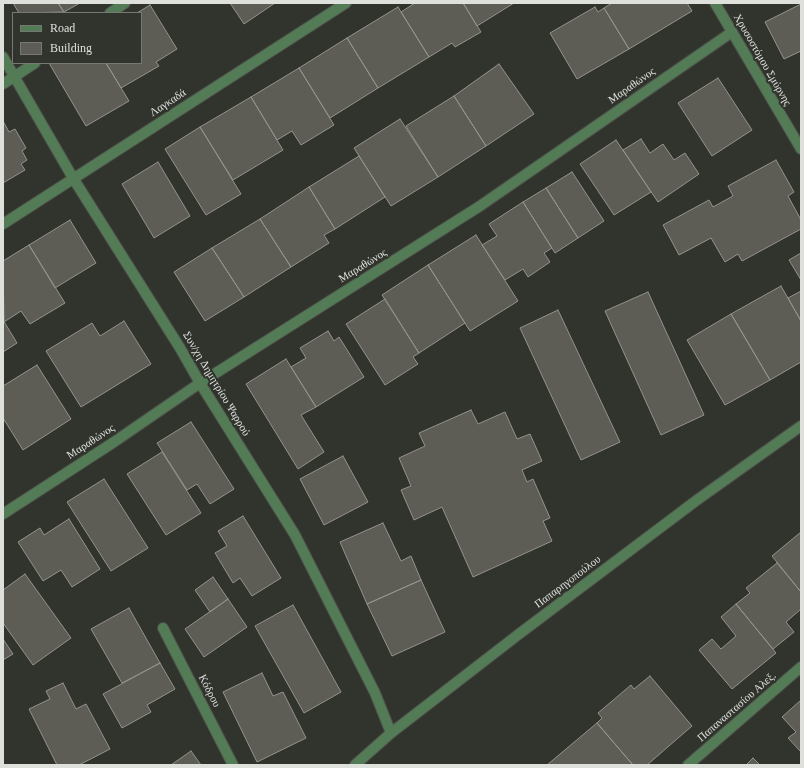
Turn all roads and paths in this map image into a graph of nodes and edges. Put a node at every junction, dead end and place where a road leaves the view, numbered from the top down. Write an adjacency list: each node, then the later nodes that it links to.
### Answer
1 (125, 3): 4 (street)
2 (346, 3): 11 (street, Λαγκαδά)
3 (715, 3): 5 (street, Χρυσοστόμου Σμύρνης)
4 (112, 12)
5 (732, 32): 10 (street, Χρυσοστόμου Σμύρνης); 13 (street, Μαραθώνος)
6 (3, 57): 8 (street, Συν/χη Δημητρίου Ψαρρού)
7 (34, 64): 8 (street)
8 (15, 77): 9 (street); 11 (street, Συν/χη Δημητρίου Ψαρρού)
9 (3, 84)
10 (801, 149)
11 (73, 178): 12 (street, Λαγκαδά); 13 (street, Συν/χη Δημητρίου Ψαρρού)
12 (3, 224)
13 (200, 383): 15 (street, Μαραθώνος); 18 (street, Συν/χη Δημητρίου Ψαρρού)
14 (801, 426): 18 (street, Παπαρηγοπούλου)
15 (3, 514)
16 (163, 628): 19 (street, Κόδρου)
17 (801, 667): 21 (street, Παπαναστασίου Αλεξ.)
18 (391, 733): 20 (street, Παπαρηγοπούλου)
19 (233, 765)
20 (355, 765)
21 (688, 765)

